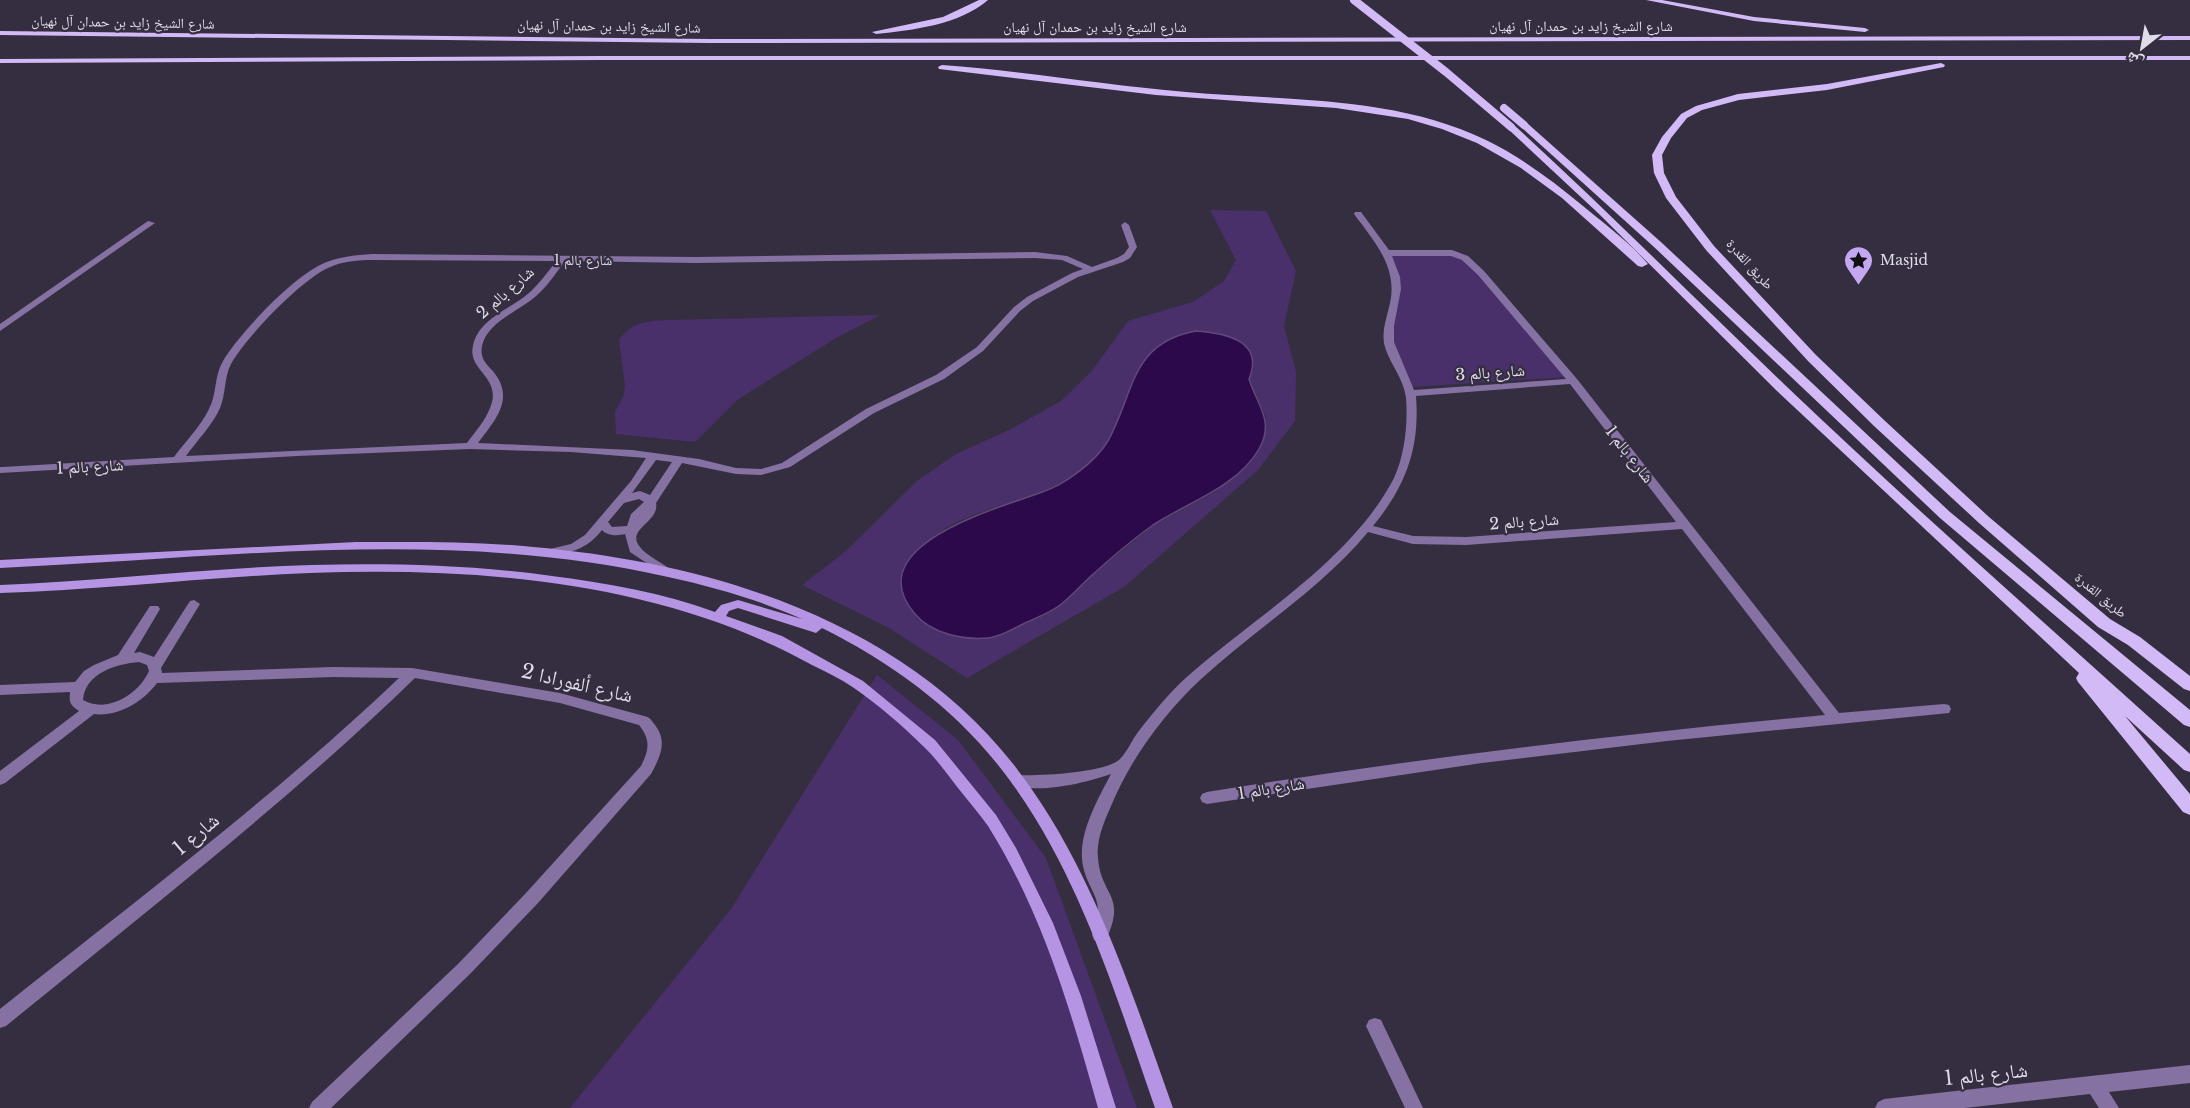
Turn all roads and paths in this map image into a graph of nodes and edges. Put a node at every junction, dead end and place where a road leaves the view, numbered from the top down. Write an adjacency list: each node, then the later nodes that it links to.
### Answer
1 (984, 0): 8 (main road)
2 (1354, 0): 13 (main road, bridge)
3 (1367, 0): 13 (main road, bridge)
4 (1650, 0): 7 (main road)
5 (0, 35): 8 (main road, شارع الشيخ زايد بن حمدان آل نهيان)
6 (2190, 38): 7 (main road, شارع الشيخ زايد بن حمدان آل نهيان)
7 (2087, 39): 8 (main road, شارع الشيخ زايد بن حمدان آل نهيان)
8 (711, 41)
9 (856, 58): 10 (main road, شارع الشيخ زايد بن حمدان آل نهيان); 12 (main road, شارع الشيخ زايد بن حمدان آل نهيان); 20 (main road)
10 (2094, 58): 11 (main road, شارع الشيخ زايد بن حمدان آل نهيان); 42 (main road, طريق القدرة)
11 (2190, 58)
12 (0, 59)
13 (1517, 126): 20 (main road); 55 (main road)
14 (1358, 214): 17 (street)
15 (151, 223): 21 (street)
16 (1125, 225): 19 (street, شارع بالم 1)
17 (1387, 254): 22 (street, شارع بالم 1); 23 (street)
18 (562, 260): 19 (street, شارع بالم 1); 24 (street, شارع بالم 2); 27 (street, شارع بالم 1)
19 (1090, 269): 26 (street, شارع بالم 1)
20 (1705, 312): 43 (main road)
21 (0, 328)
22 (1573, 381): 23 (street, شارع بالم 3); 32 (street, شارع بالم 1)
23 (1410, 393): 34 (street)
24 (470, 446): 25 (street, شارع بالم 1); 27 (street, شارع بالم 1)
25 (653, 456): 26 (street, شارع بالم 1); 29 (street)
26 (679, 459): 30 (street)
27 (177, 460): 28 (street, شارع بالم 1)
28 (3, 470)
29 (622, 500): 30 (street); 31 (street)
30 (650, 503): 33 (street)
31 (603, 524): 33 (street); 35 (street)
32 (1685, 525): 34 (street, شارع بالم 2); 54 (street, شارع بالم 1)
33 (632, 528): 37 (street)
34 (1366, 528): 56 (street)
35 (554, 552): 36 (street); 37 (street)
36 (0, 564)
37 (663, 570): 44 (street)
38 (0, 589): 41 (street)
39 (194, 604): 46 (street)
40 (154, 609): 45 (street)
41 (719, 616): 44 (street); 65 (street)
42 (2104, 623): 48 (main road, طريق القدرة); 51 (main road)
43 (2051, 639): 57 (main road); 61 (main road)
44 (876, 651): 59 (street)
45 (123, 659): 46 (street, شارع ألفورادا 2); 49 (street)
46 (155, 672): 47 (street, شارع ألفورادا 2); 52 (street)
47 (412, 673): 63 (street, شارع 1); 68 (street, شارع ألفورادا 2)
48 (2190, 685)
49 (78, 687): 50 (street); 52 (street)
50 (0, 690)
51 (2190, 696)
52 (91, 709): 58 (street)
53 (1944, 709): 54 (street, شارع بالم 1)
54 (1836, 719): 60 (street, شارع بالم 1)
55 (2190, 720)
56 (1124, 764): 59 (street); 62 (street)
57 (2190, 765)
58 (0, 779)
59 (1018, 781): 62 (street)
60 (1207, 798)
61 (2190, 807)
62 (1100, 935): 71 (street)
63 (0, 1020)
64 (1375, 1026): 72 (street)
65 (1092, 1056): 69 (street); 70 (street)
66 (2190, 1074): 67 (street, شارع بالم 1)
67 (2094, 1085): 73 (street, شارع بالم 1); 74 (street)
68 (318, 1108)
69 (1107, 1108)
70 (1113, 1108)
71 (1164, 1108)
72 (1414, 1108)
73 (1884, 1108)
74 (2110, 1108)

